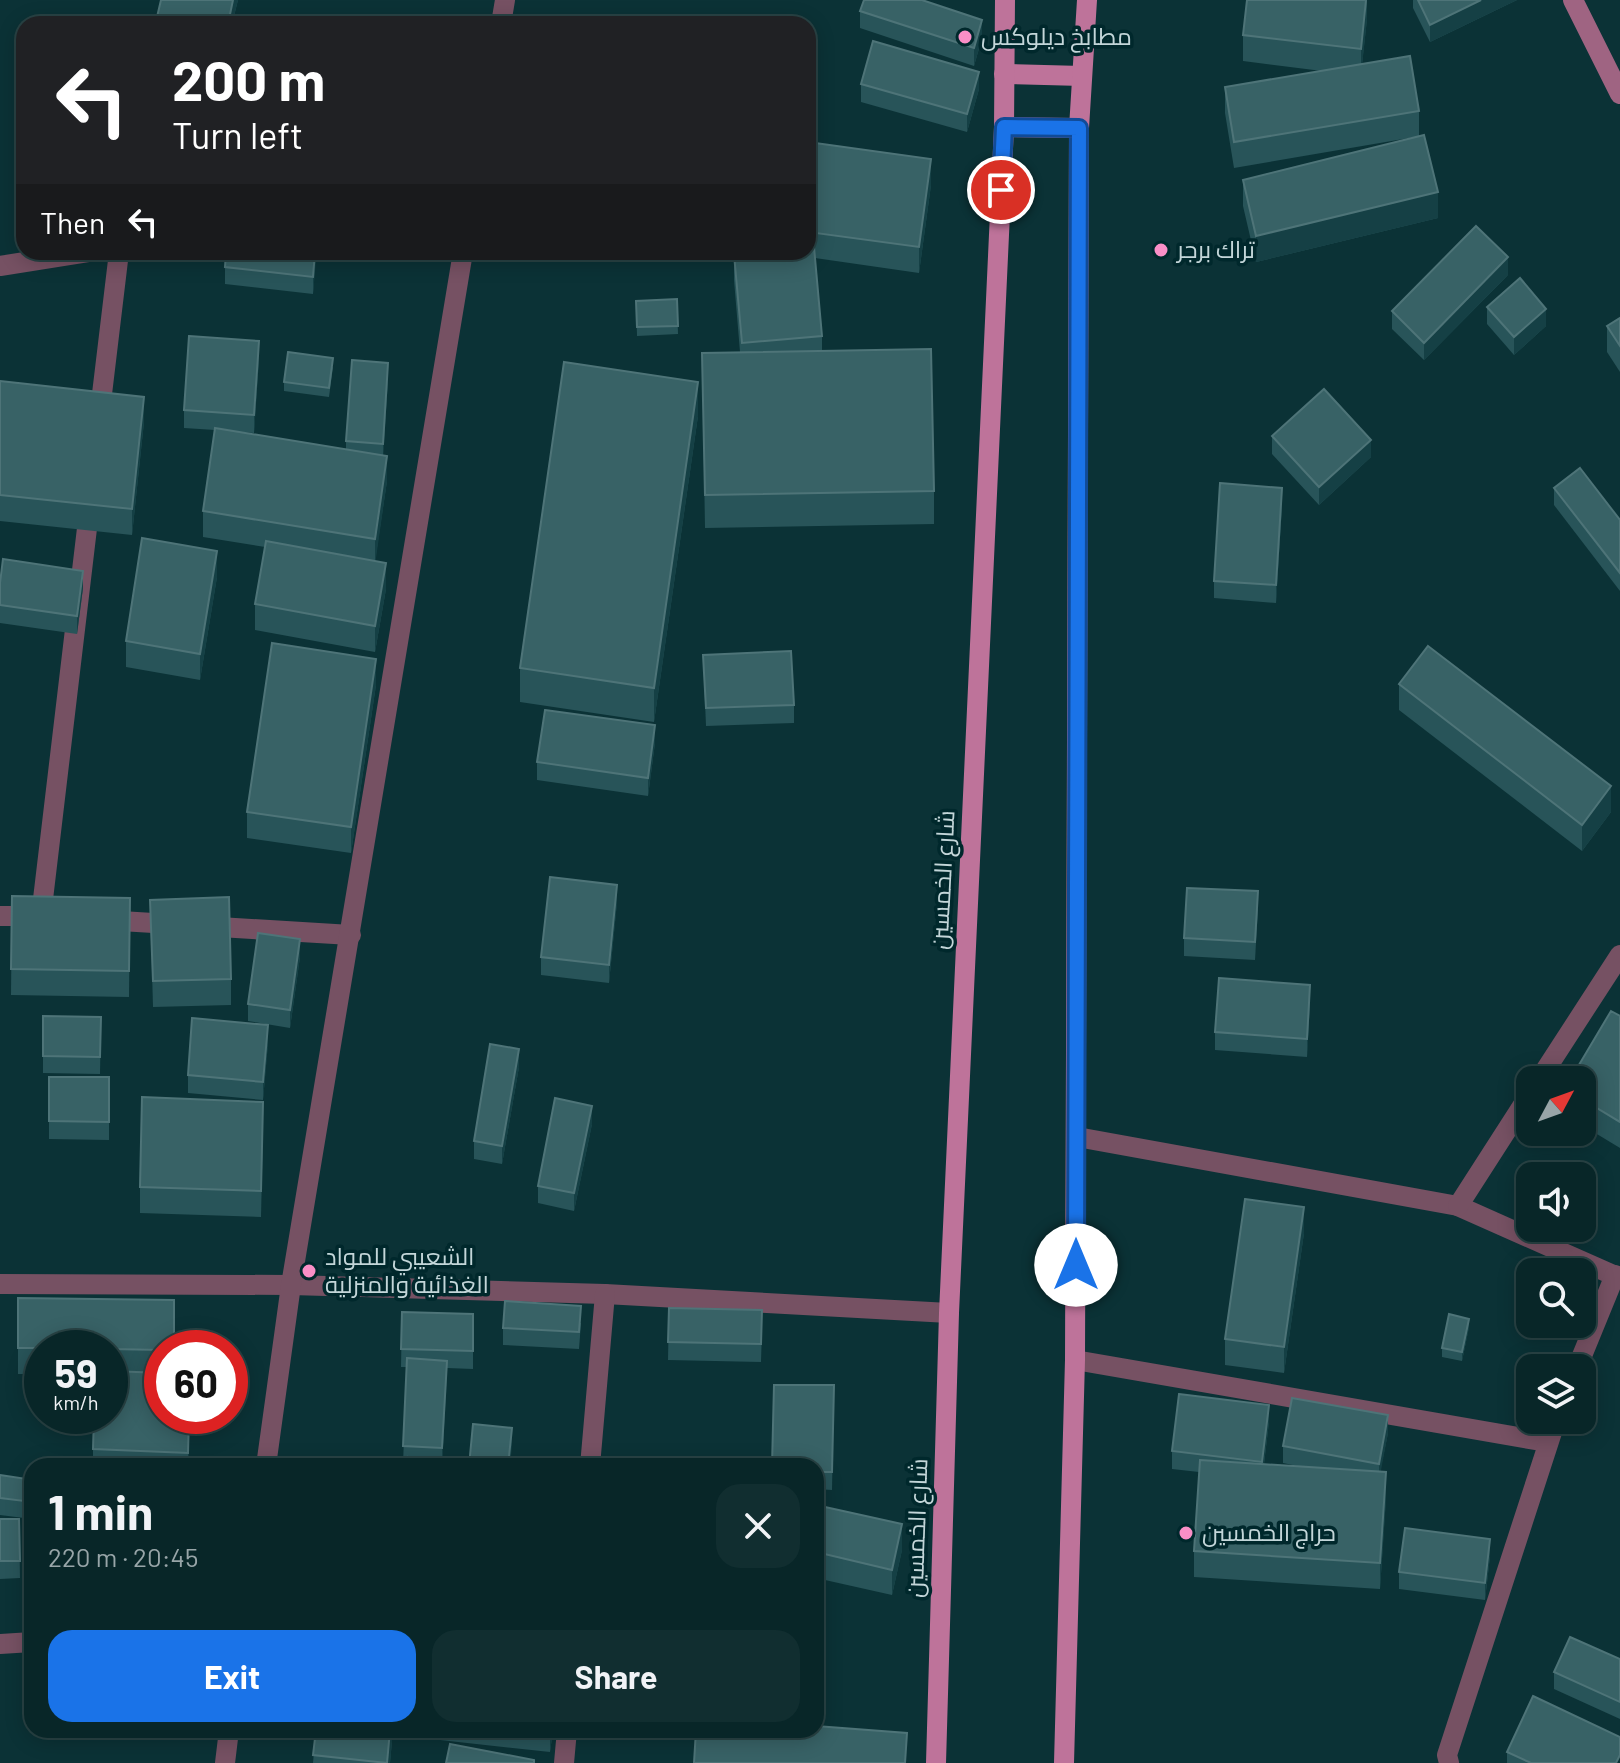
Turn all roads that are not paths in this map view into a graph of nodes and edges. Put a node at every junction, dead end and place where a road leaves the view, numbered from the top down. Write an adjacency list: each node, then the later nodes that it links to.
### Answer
1 (1005, 0): 4 (main road, شارع الخمسين)
2 (1087, 0): 5 (main road)
3 (1573, 0): 6 (main road)
4 (1004, 74): 5 (main road); 7 (main road, شارع الخمسين)
5 (1082, 76): 8 (main road)
6 (1620, 94)
7 (1004, 127): 8 (main road); 27 (main road, شارع الخمسين)
8 (1079, 128): 21 (main road)
9 (38, 260): 12 (street)
10 (118, 260): 13 (street)
11 (462, 260): 17 (street)
12 (0, 266)
13 (97, 442)
14 (91, 489): 15 (street)
15 (0, 916)
16 (88, 919): 17 (street)
17 (351, 935): 25 (street)
18 (1620, 955): 19 (street)
19 (1548, 1066)
20 (1516, 1116): 22 (street)
21 (1077, 1137): 22 (street); 29 (main road)
22 (1458, 1206): 23 (street)
23 (1617, 1277): 28 (street)
24 (0, 1284): 25 (street)
25 (291, 1285): 26 (street); 32 (street)
26 (605, 1294): 27 (street); 33 (street)
27 (949, 1313): 40 (main road, شارع الخمسين)
28 (1583, 1354)
29 (1075, 1360): 31 (street); 41 (main road)
30 (1550, 1434): 31 (street)
31 (1547, 1442): 42 (street)
32 (267, 1458)
33 (591, 1458)
34 (24, 1642): 35 (street)
35 (0, 1644)
36 (228, 1738): 38 (street)
37 (566, 1738): 39 (street)
38 (225, 1763)
39 (564, 1763)
40 (936, 1763)
41 (1064, 1763)
42 (1449, 1763)

